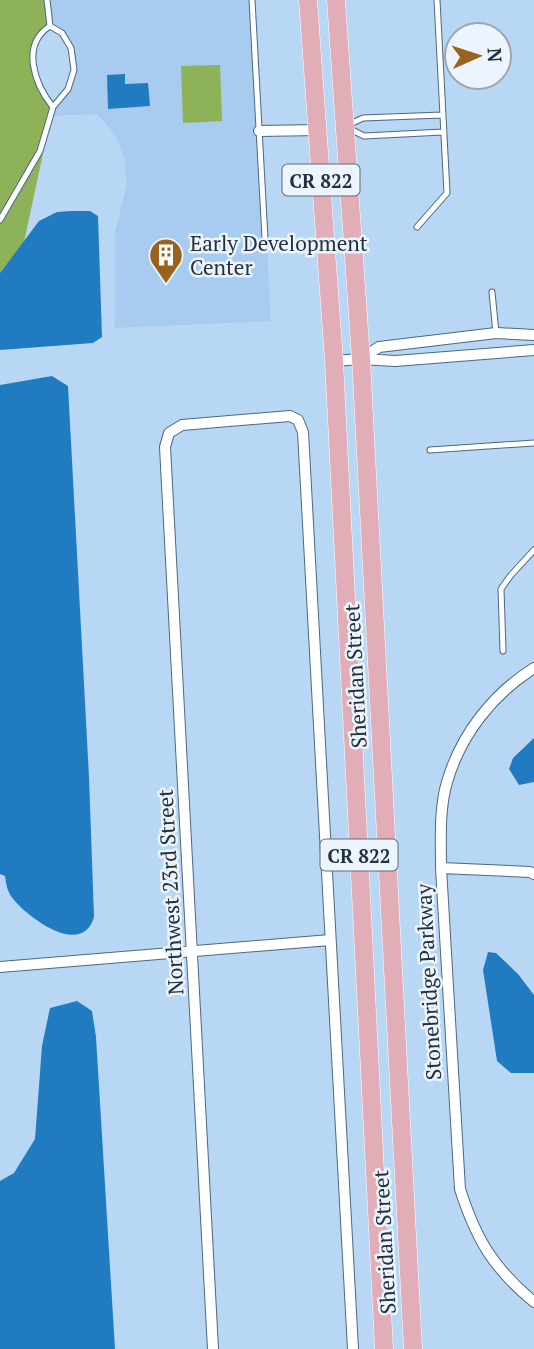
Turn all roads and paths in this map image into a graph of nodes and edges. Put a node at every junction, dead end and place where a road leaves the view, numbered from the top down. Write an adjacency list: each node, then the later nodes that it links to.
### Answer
1 (47, 0): 6 (lane)
2 (252, 0): 12 (lane)
3 (309, 0): 7 (main road, Sheridan Street / CR 822)
4 (337, 0): 10 (main road, Sheridan Street / CR 822)
5 (436, 0): 9 (lane)
6 (50, 26): 8 (lane); 8 (lane)
7 (314, 83): 10 (main road); 11 (main road, Sheridan Street / CR 822)
8 (53, 107): 15 (lane)
9 (442, 115): 10 (lane); 13 (lane)
10 (345, 127): 13 (lane); 14 (main road); 22 (main road, Sheridan Street / CR 822)
11 (318, 130): 12 (street); 14 (main road, Sheridan Street / CR 822)
12 (259, 131): 17 (lane)
13 (443, 132): 16 (lane)
14 (320, 161): 23 (main road, Sheridan Street / CR 822)
15 (0, 220)
16 (417, 227)
17 (265, 238)
18 (492, 292): 19 (lane)
19 (496, 332): 20 (street); 22 (street)
20 (534, 335)
21 (534, 350): 22 (street)
22 (361, 359): 23 (street); 32 (main road, Sheridan Street / CR 822)
23 (334, 360): 33 (main road, Sheridan Street / CR 822)
24 (169, 433): 34 (street, Sheridan Street); 35 (street, Northwest 23rd Street)
25 (534, 443): 26 (lane)
26 (430, 450)
27 (534, 550): 28 (lane)
28 (503, 652)
29 (534, 668): 30 (street, Stonebridge Parkway)
30 (441, 868): 31 (street); 37 (street, Stonebridge Parkway)
31 (534, 874)
32 (391, 936): 33 (main road); 41 (main road, Sheridan Street / CR 822)
33 (363, 937): 40 (main road, Sheridan Street / CR 822)
34 (330, 940): 35 (street); 39 (street, Sheridan Street)
35 (192, 952): 36 (street); 38 (street, Northwest 23rd Street)
36 (0, 967)
37 (534, 1302)
38 (213, 1349)
39 (353, 1349)
40 (384, 1349)
41 (413, 1349)

